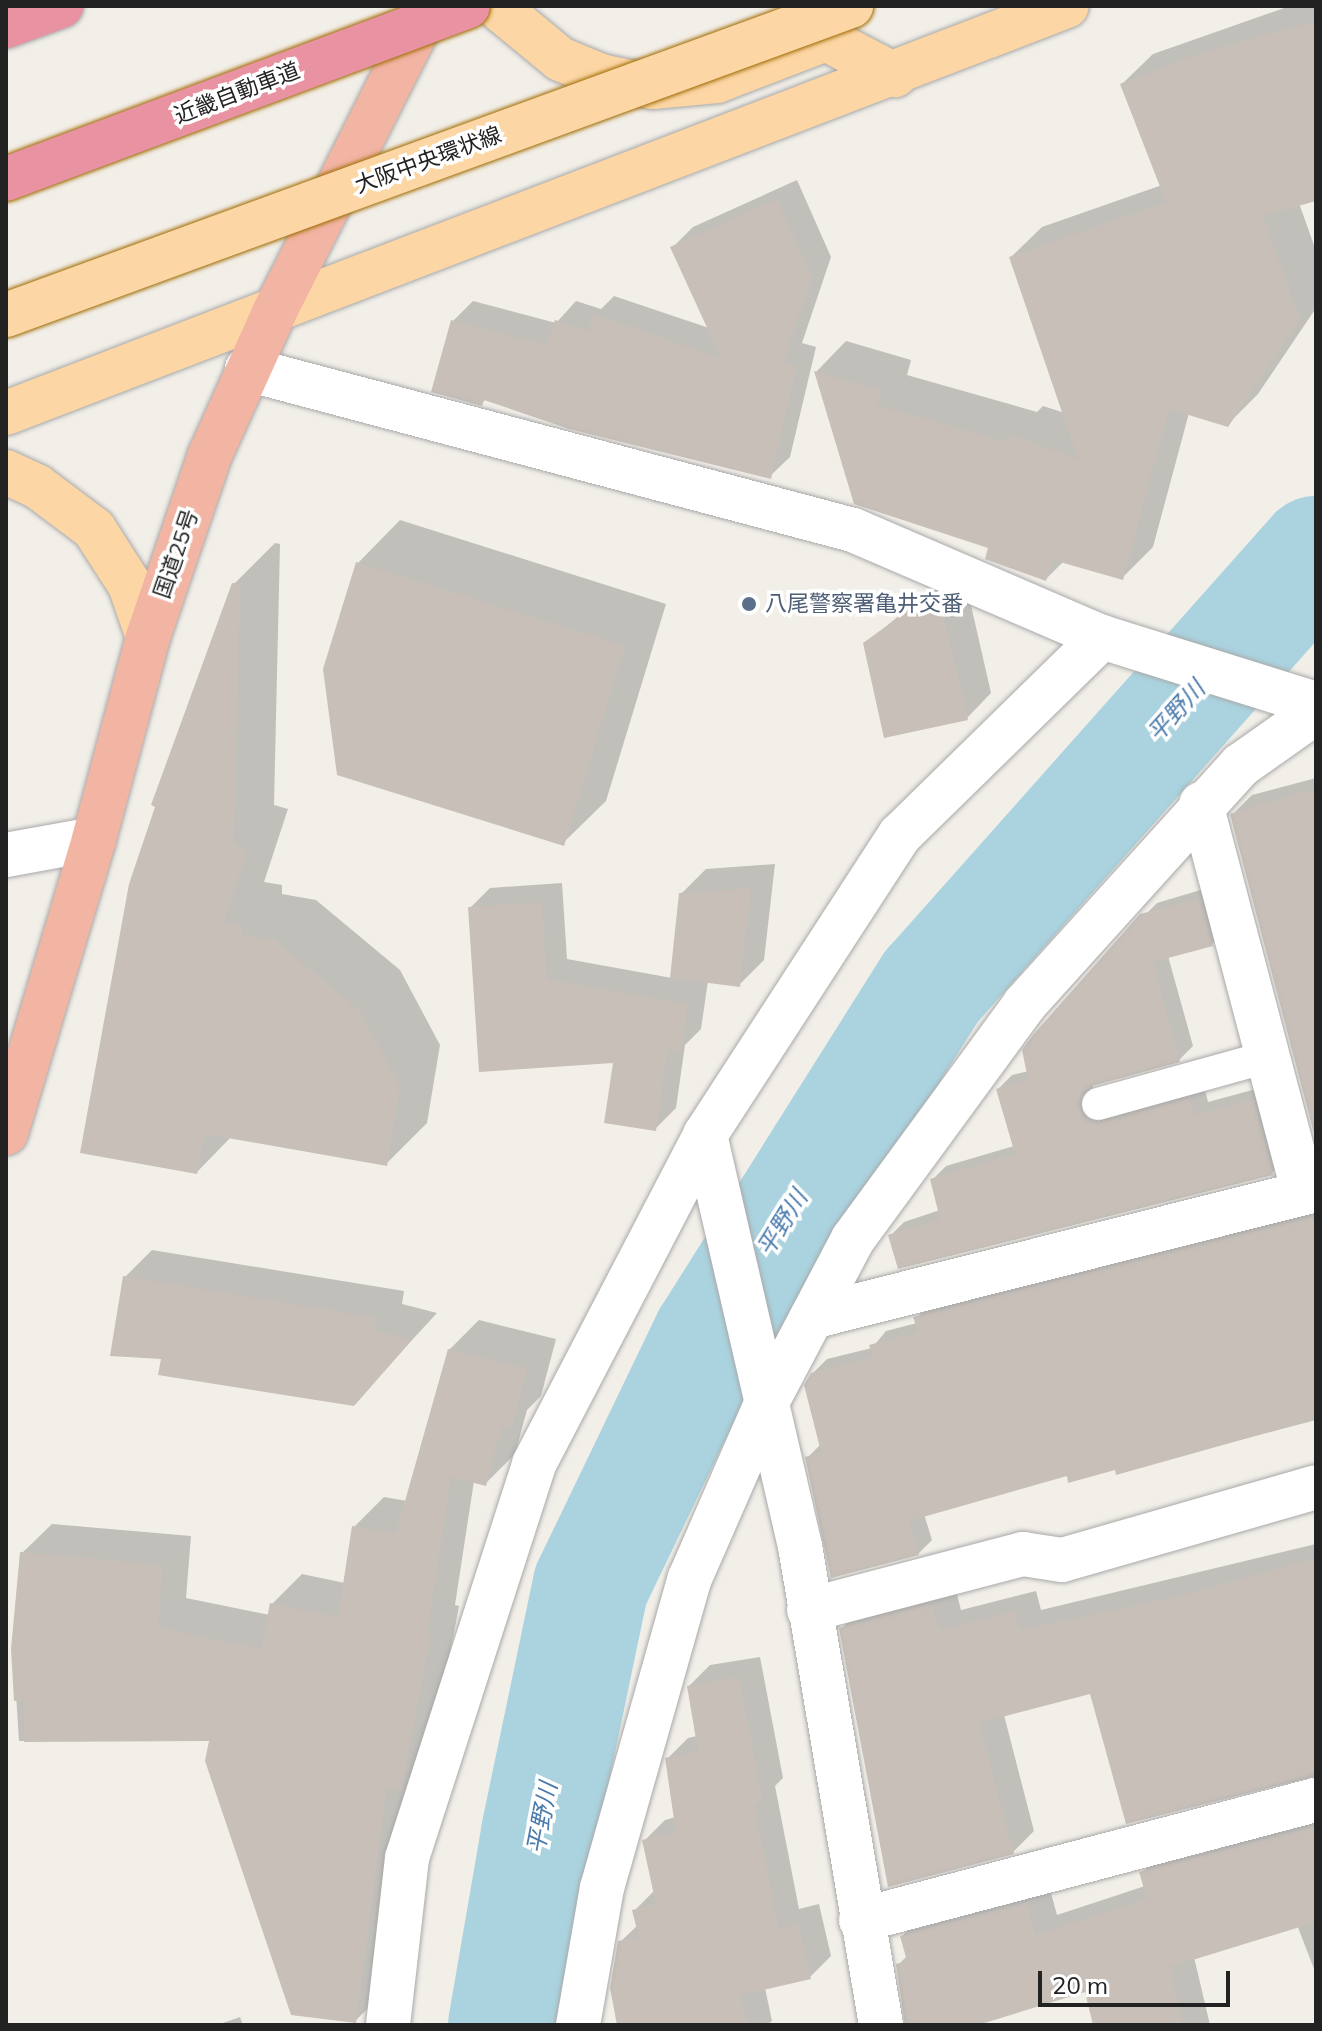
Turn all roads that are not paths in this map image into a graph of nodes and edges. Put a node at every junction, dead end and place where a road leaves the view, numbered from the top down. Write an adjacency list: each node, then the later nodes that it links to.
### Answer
1 (61, 6): 7 (highway)
2 (429, 6): 10 (highway, 国道25号)
3 (468, 6): 9 (highway, 近畿自動車道, bridge)
4 (496, 6): 8 (main road)
5 (851, 6): 11 (main road, 大阪中央環状線, bridge)
6 (1067, 6): 8 (main road)
7 (6, 26)
8 (895, 75): 10 (main road)
9 (6, 179)
10 (274, 313): 12 (highway, 国道25号); 13 (main road)
11 (6, 315)
12 (247, 369): 15 (highway, 国道25号); 16 (street)
13 (6, 413)
14 (6, 472): 15 (main road)
15 (148, 637): 20 (highway, 国道25号)
16 (1102, 637): 17 (street); 25 (street)
17 (1316, 704)
18 (1316, 712): 19 (street)
19 (1201, 804): 22 (street); 27 (street)
20 (94, 839): 21 (street); 24 (highway, 国道25号)
21 (6, 855)
22 (1268, 1057): 23 (lane); 26 (street)
23 (1098, 1104)
24 (6, 1133)
25 (705, 1135): 28 (street); 33 (street)
26 (1310, 1192): 27 (street)
27 (812, 1317): 28 (street)
28 (762, 1387): 30 (street); 34 (street)
29 (1316, 1487): 30 (street)
30 (809, 1610): 32 (street)
31 (1316, 1800): 32 (street)
32 (861, 1920): 35 (street)
33 (388, 2025)
34 (578, 2025)
35 (881, 2025)

